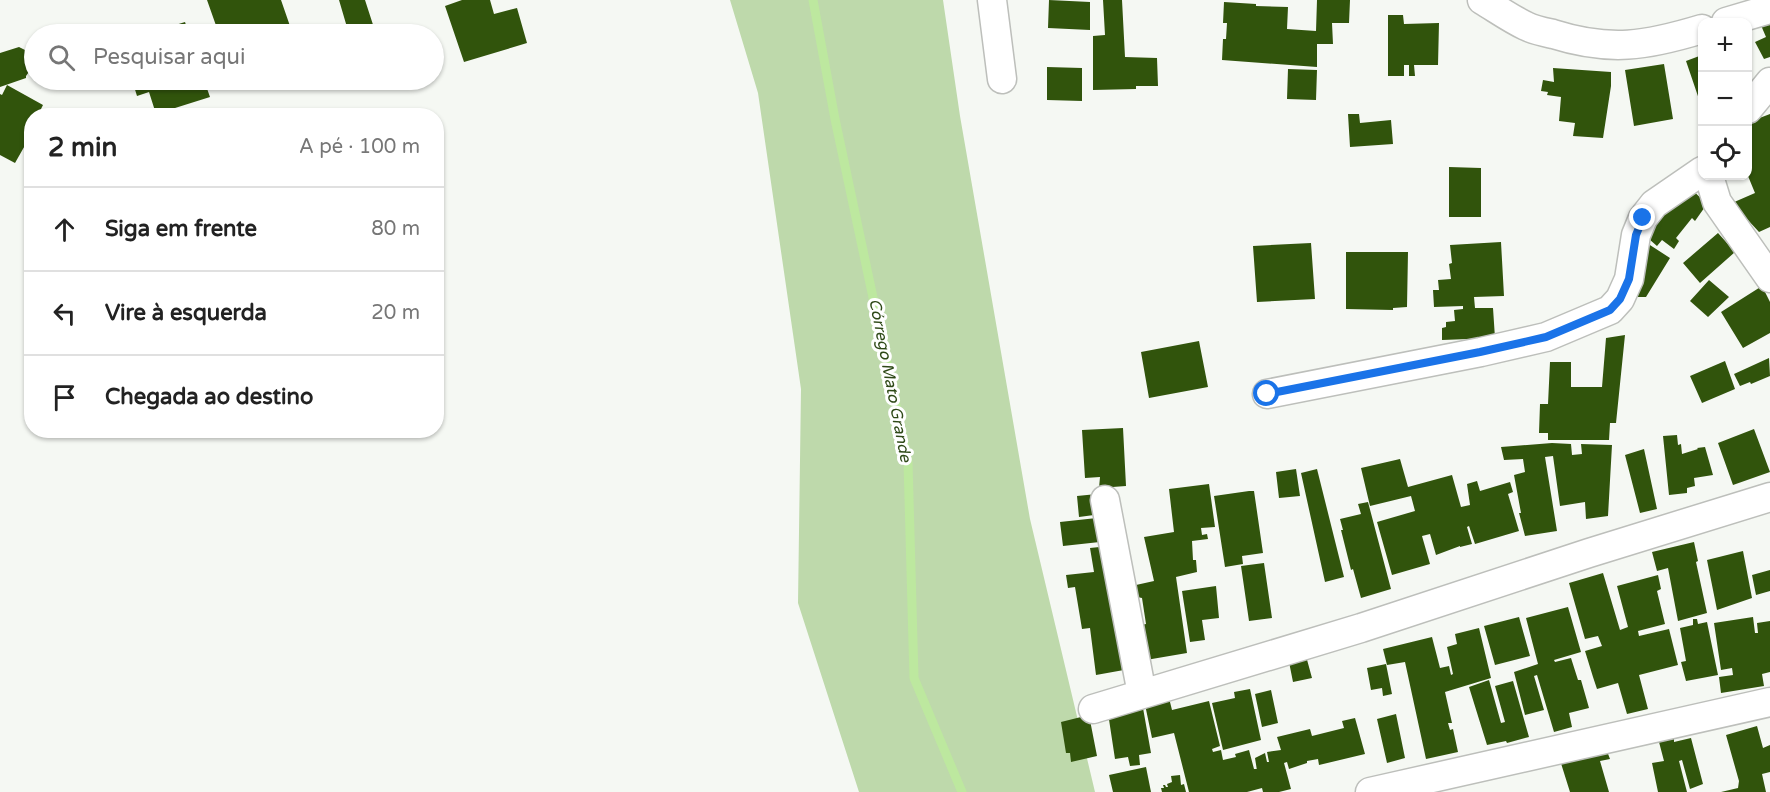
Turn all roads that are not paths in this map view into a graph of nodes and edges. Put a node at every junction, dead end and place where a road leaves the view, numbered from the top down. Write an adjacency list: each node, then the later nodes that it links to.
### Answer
1 (992, 0): 6 (street)
2 (1482, 0): 5 (street)
3 (1770, 9): 4 (street)
4 (1740, 18)
5 (1698, 30)
6 (1002, 79)
7 (1770, 82): 8 (street)
8 (1752, 104)
9 (1698, 174): 12 (street)
10 (1710, 180): 11 (street)
11 (1770, 278)
12 (1267, 394)
13 (1770, 497): 15 (street)
14 (1105, 500): 15 (street)
15 (1142, 694): 17 (street)
16 (1770, 702): 18 (street)
17 (1093, 709)
18 (1370, 792)

